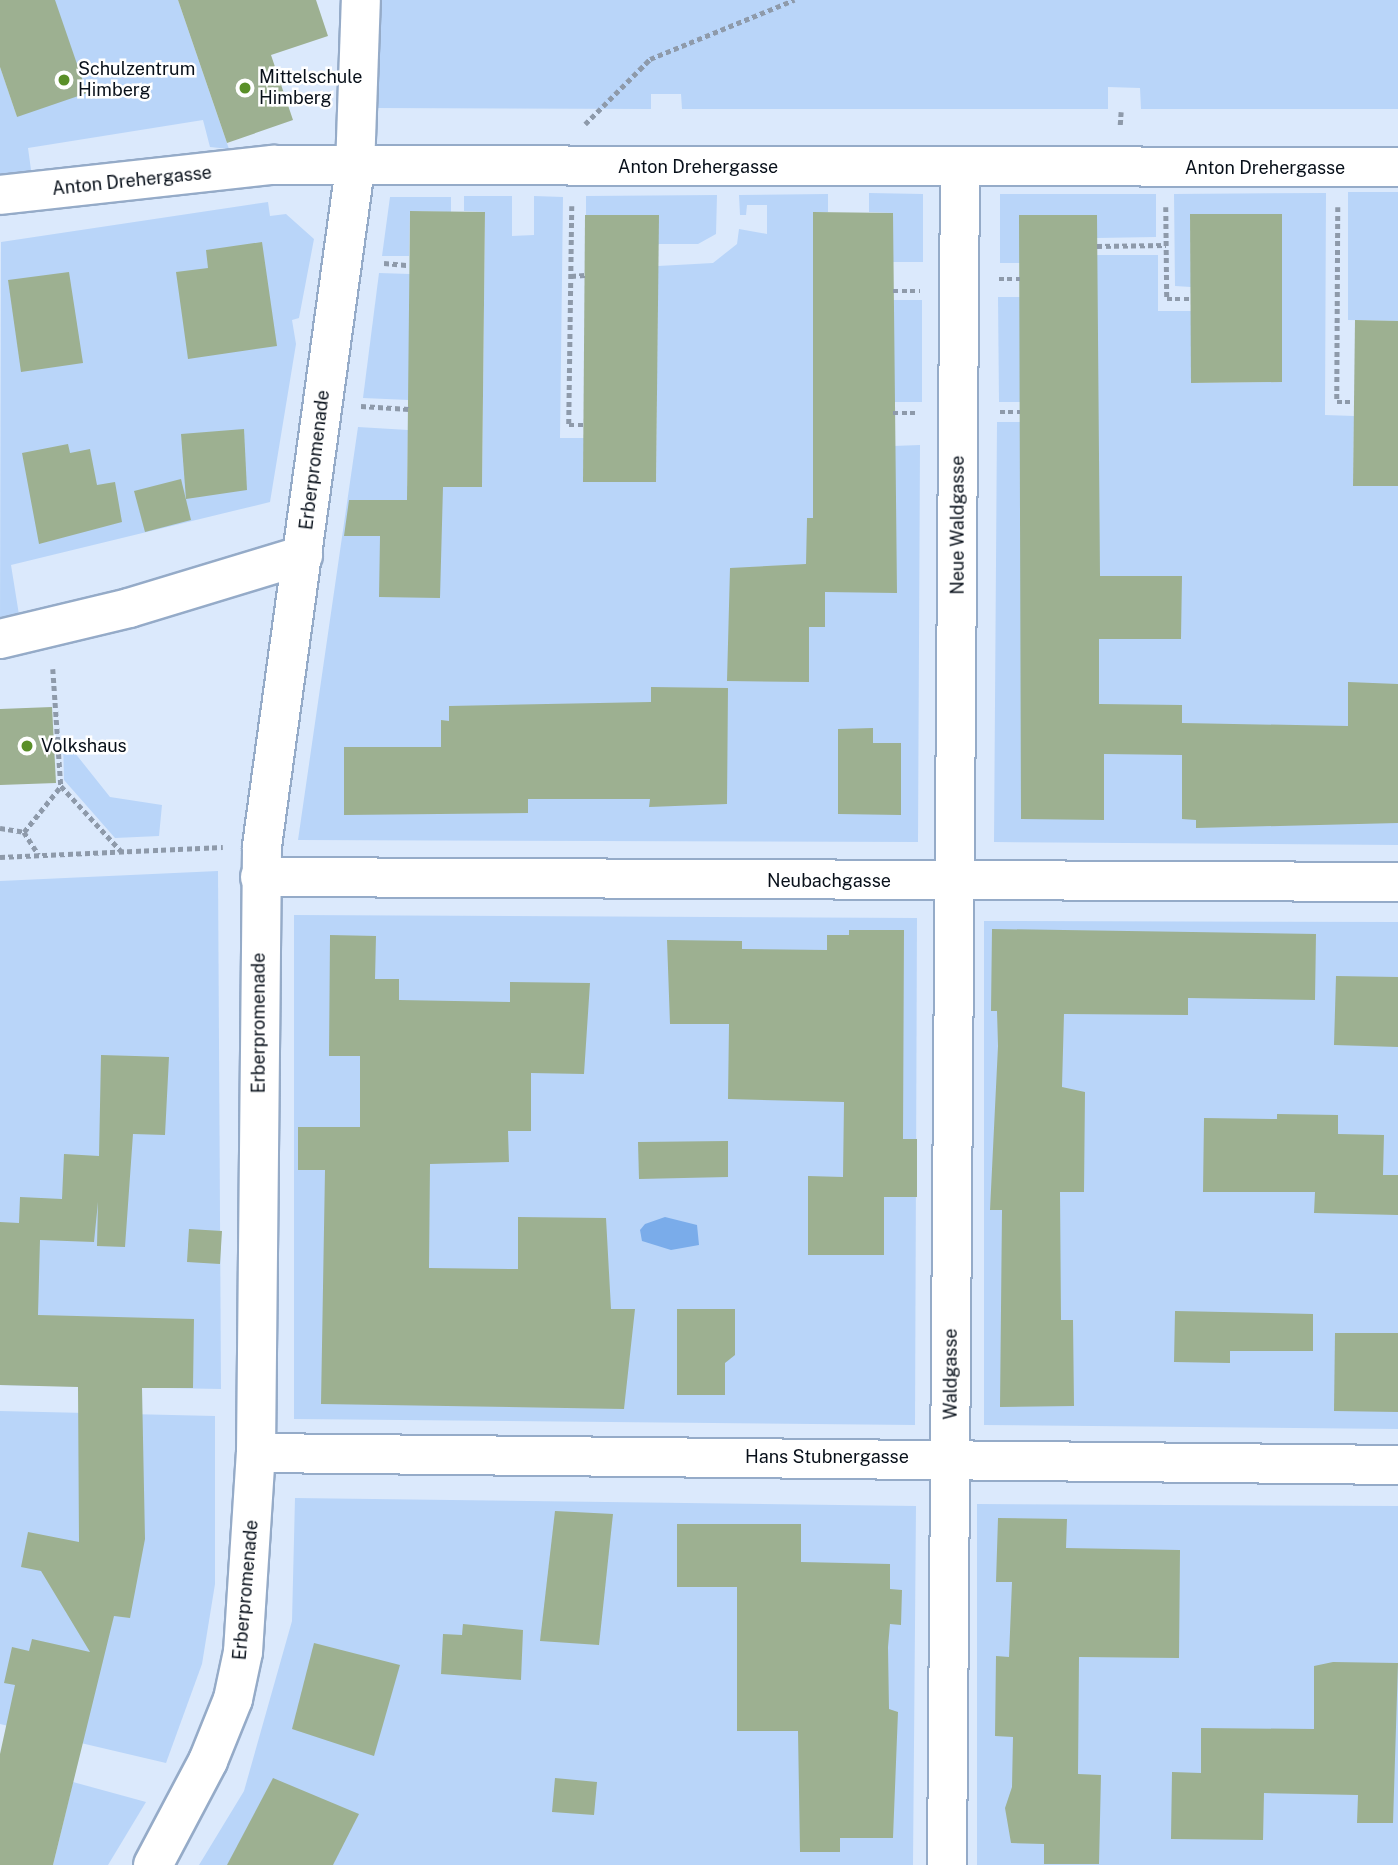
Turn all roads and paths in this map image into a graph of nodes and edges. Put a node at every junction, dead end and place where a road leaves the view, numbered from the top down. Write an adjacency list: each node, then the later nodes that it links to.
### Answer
1 (361, 0): 5 (street, Erberpromenade)
2 (794, 0): 3 (path)
3 (558, 167): 5 (street, Anton Drehergasse); 8 (street, Anton Drehergasse); 13 (path)
4 (1398, 167): 7 (street, Anton Drehergasse)
5 (355, 168): 9 (street, Anton Drehergasse); 17 (street, Erberpromenade)
6 (1166, 168): 7 (street, Anton Drehergasse); 8 (street, Anton Drehergasse); 10 (path)
7 (1338, 168): 15 (path)
8 (960, 169): 27 (street, Neue Waldgasse)
9 (0, 195)
10 (1166, 245): 11 (path); 14 (path)
11 (1097, 246)
12 (585, 275): 13 (path)
13 (571, 276): 16 (path)
14 (1191, 299)
15 (1354, 402)
16 (584, 425)
17 (303, 555): 18 (street); 26 (street, Erberpromenade)
18 (51, 627): 19 (street); 20 (path)
19 (0, 639)
20 (61, 786): 22 (path); 23 (path)
21 (0, 828): 22 (path)
22 (24, 832): 24 (path)
23 (122, 852): 24 (path); 26 (path)
24 (40, 856): 25 (path)
25 (0, 857)
26 (261, 862): 27 (street, Neubachgasse); 29 (street, Erberpromenade)
27 (955, 882): 28 (street, Neubachgasse); 30 (street, Waldgasse)
28 (1398, 882)
29 (256, 1453): 30 (street, Hans Stubnergasse); 32 (street, Erberpromenade)
30 (950, 1458): 31 (street, Hans Stubnergasse); 33 (street, Waldgasse)
31 (1398, 1465)
32 (153, 1865)
33 (947, 1865)

